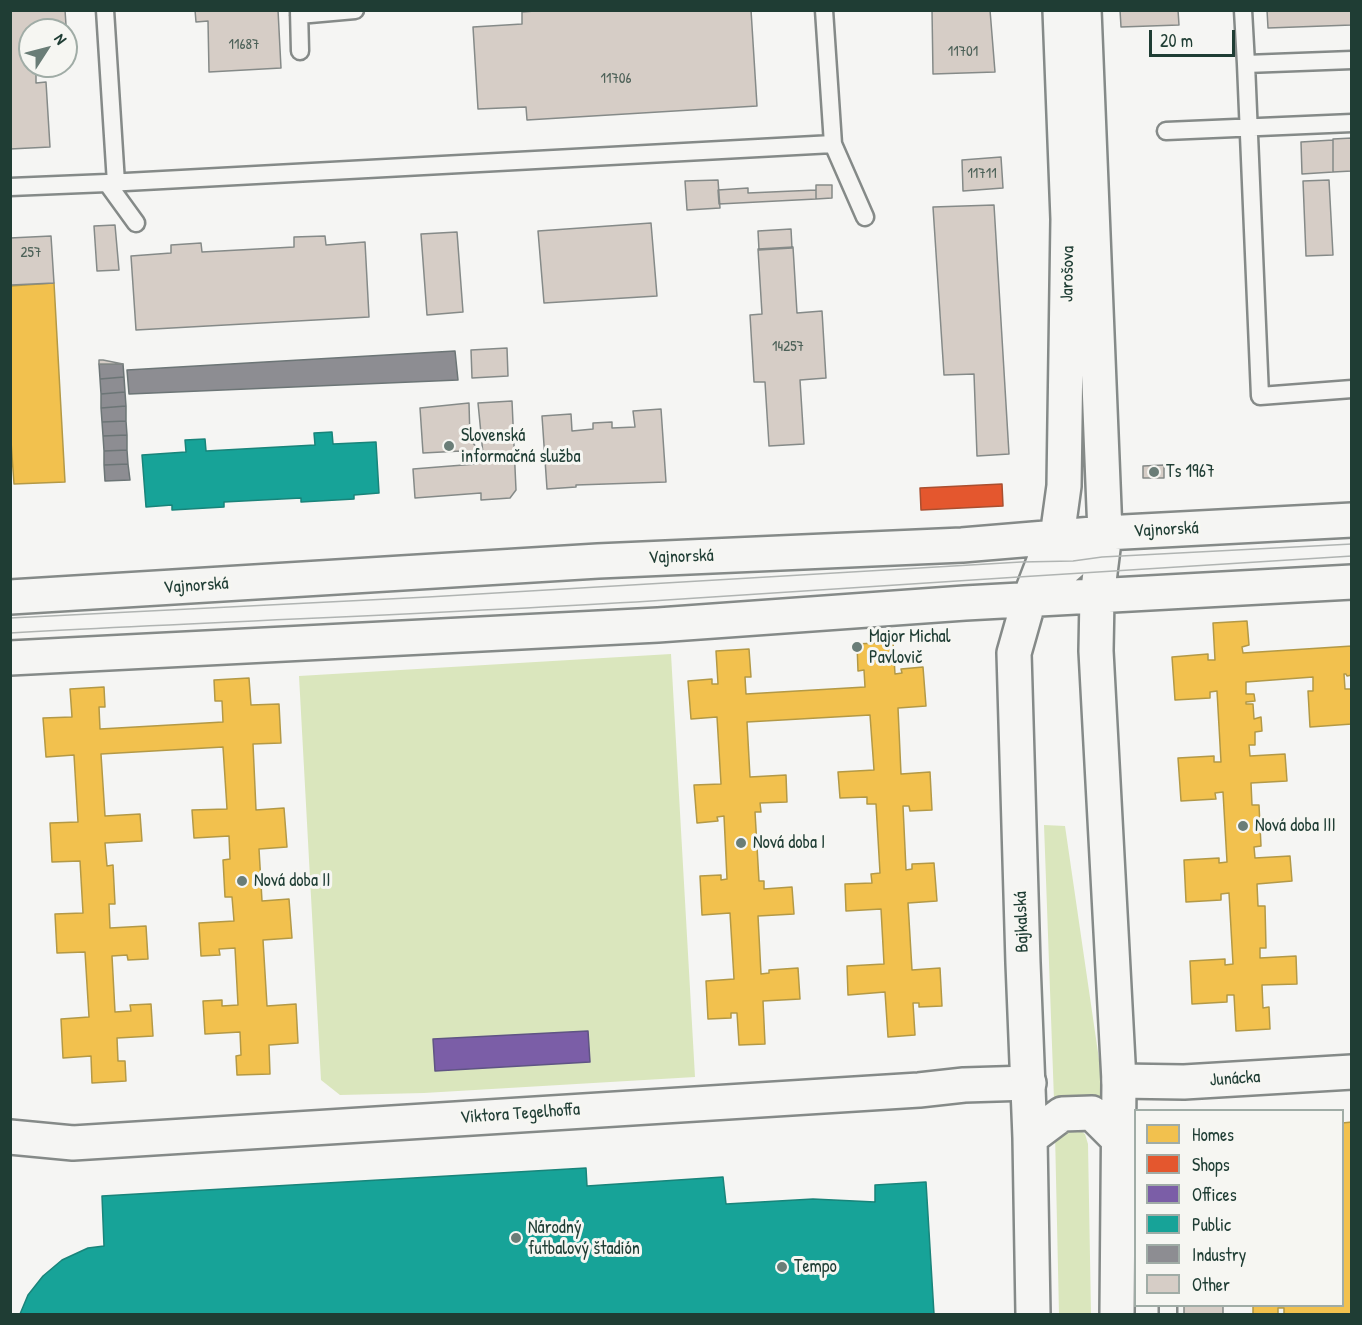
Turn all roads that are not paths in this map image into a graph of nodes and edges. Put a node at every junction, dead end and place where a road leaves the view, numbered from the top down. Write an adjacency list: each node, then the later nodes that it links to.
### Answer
1 (105, 10): 15 (lane)
2 (355, 10): 7 (lane)
3 (824, 10): 14 (lane)
4 (1060, 10): 22 (main road, Jarošova)
5 (1084, 10): 21 (main road, Jarošova)
6 (1244, 10): 10 (lane)
7 (299, 13): 8 (lane)
8 (300, 51)
9 (1352, 60): 10 (lane)
10 (1246, 64): 12 (lane)
11 (1352, 123): 12 (lane)
12 (1250, 127): 13 (lane); 19 (lane)
13 (1166, 131)
14 (833, 144): 15 (lane); 17 (lane)
15 (112, 183): 16 (lane); 18 (lane)
16 (10, 187)
17 (865, 217)
18 (136, 223)
19 (1352, 388)
20 (1352, 520): 21 (main road, Vajnorská)
21 (1105, 533): 22 (main road, Vajnorská); 25 (main road)
22 (1065, 549): 24 (main road, Vajnorská); 25 (main road); 26 (main road, Bajkalská)
23 (1352, 582): 25 (main road)
24 (10, 597)
25 (1096, 597): 26 (main road); 29 (main road)
26 (1029, 600): 27 (main road); 30 (main road, Bajkalská)
27 (10, 658)
28 (1352, 1072): 29 (main road, Junácka)
29 (1119, 1081): 33 (main road)
30 (1029, 1083): 31 (main road, Viktora Tegelhoffa); 32 (main road, Bajkalská)
31 (10, 1137)
32 (1030, 1138): 33 (main road); 34 (main road, Bajkalská)
33 (1127, 1150): 35 (main road)
34 (1033, 1314)
35 (1117, 1314)

